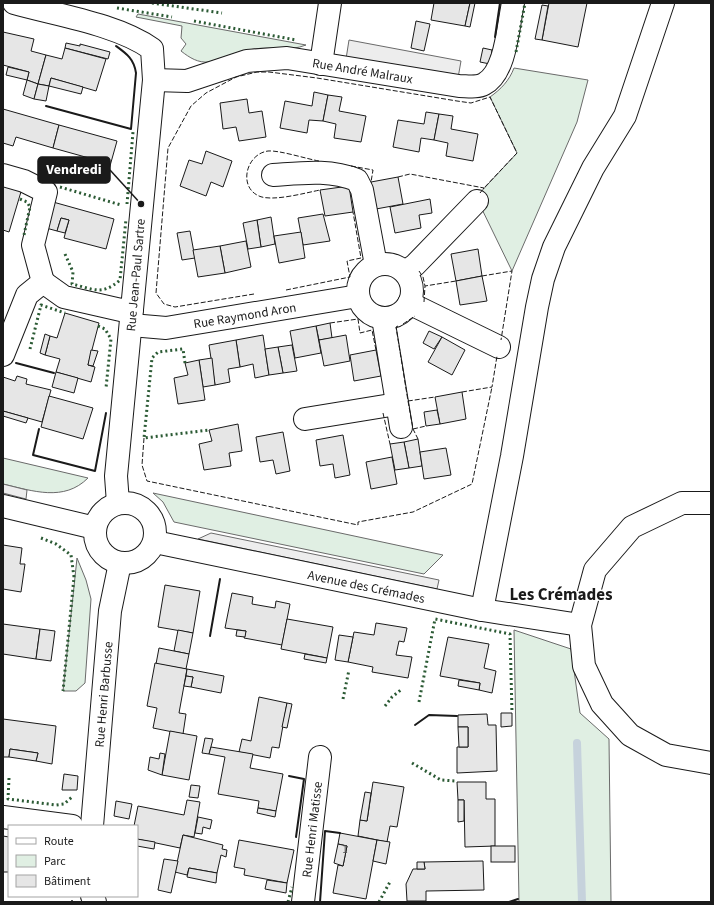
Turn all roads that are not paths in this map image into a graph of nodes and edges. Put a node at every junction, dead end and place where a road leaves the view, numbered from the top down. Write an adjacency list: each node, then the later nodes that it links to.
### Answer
1 (14, 3): 6 (street, Rue Jean-Paul Sartre)
2 (330, 3): 5 (street)
3 (513, 3): 5 (street, Rue André Malraux)
4 (663, 3): 28 (street)
5 (321, 64): 6 (street, Rue André Malraux)
6 (154, 80): 15 (street, Rue Jean-Paul Sartre)
7 (3, 175): 12 (street)
8 (273, 175): 10 (street)
9 (477, 201): 11 (street)
10 (376, 265): 11 (street); 13 (street)
11 (405, 272): 14 (street)
12 (43, 282): 15 (street, Rue Raymond Aron); 18 (street)
13 (358, 296): 15 (street, Rue Raymond Aron); 16 (street)
14 (409, 303): 16 (street); 17 (street)
15 (132, 316): 22 (street, Rue Jean-Paul Sartre)
16 (383, 318): 19 (street)
17 (499, 347)
18 (3, 355)
19 (396, 404): 20 (street); 21 (street)
20 (305, 419)
21 (401, 427)
22 (118, 503): 25 (street); 26 (street)
23 (711, 503): 29 (street)
24 (3, 506): 25 (street)
25 (95, 528): 27 (street)
26 (155, 542): 27 (street); 28 (street, Avenue des Crémades)
27 (120, 563): 34 (street, Rue Henri Barbusse)
28 (482, 610): 29 (street, Avenue des Crémades)
29 (580, 624): 31 (street)
30 (320, 757): 35 (street, Rue Henri Matisse)
31 (711, 763)
32 (3, 816): 33 (street)
33 (65, 825)
34 (92, 825)
35 (303, 902)

